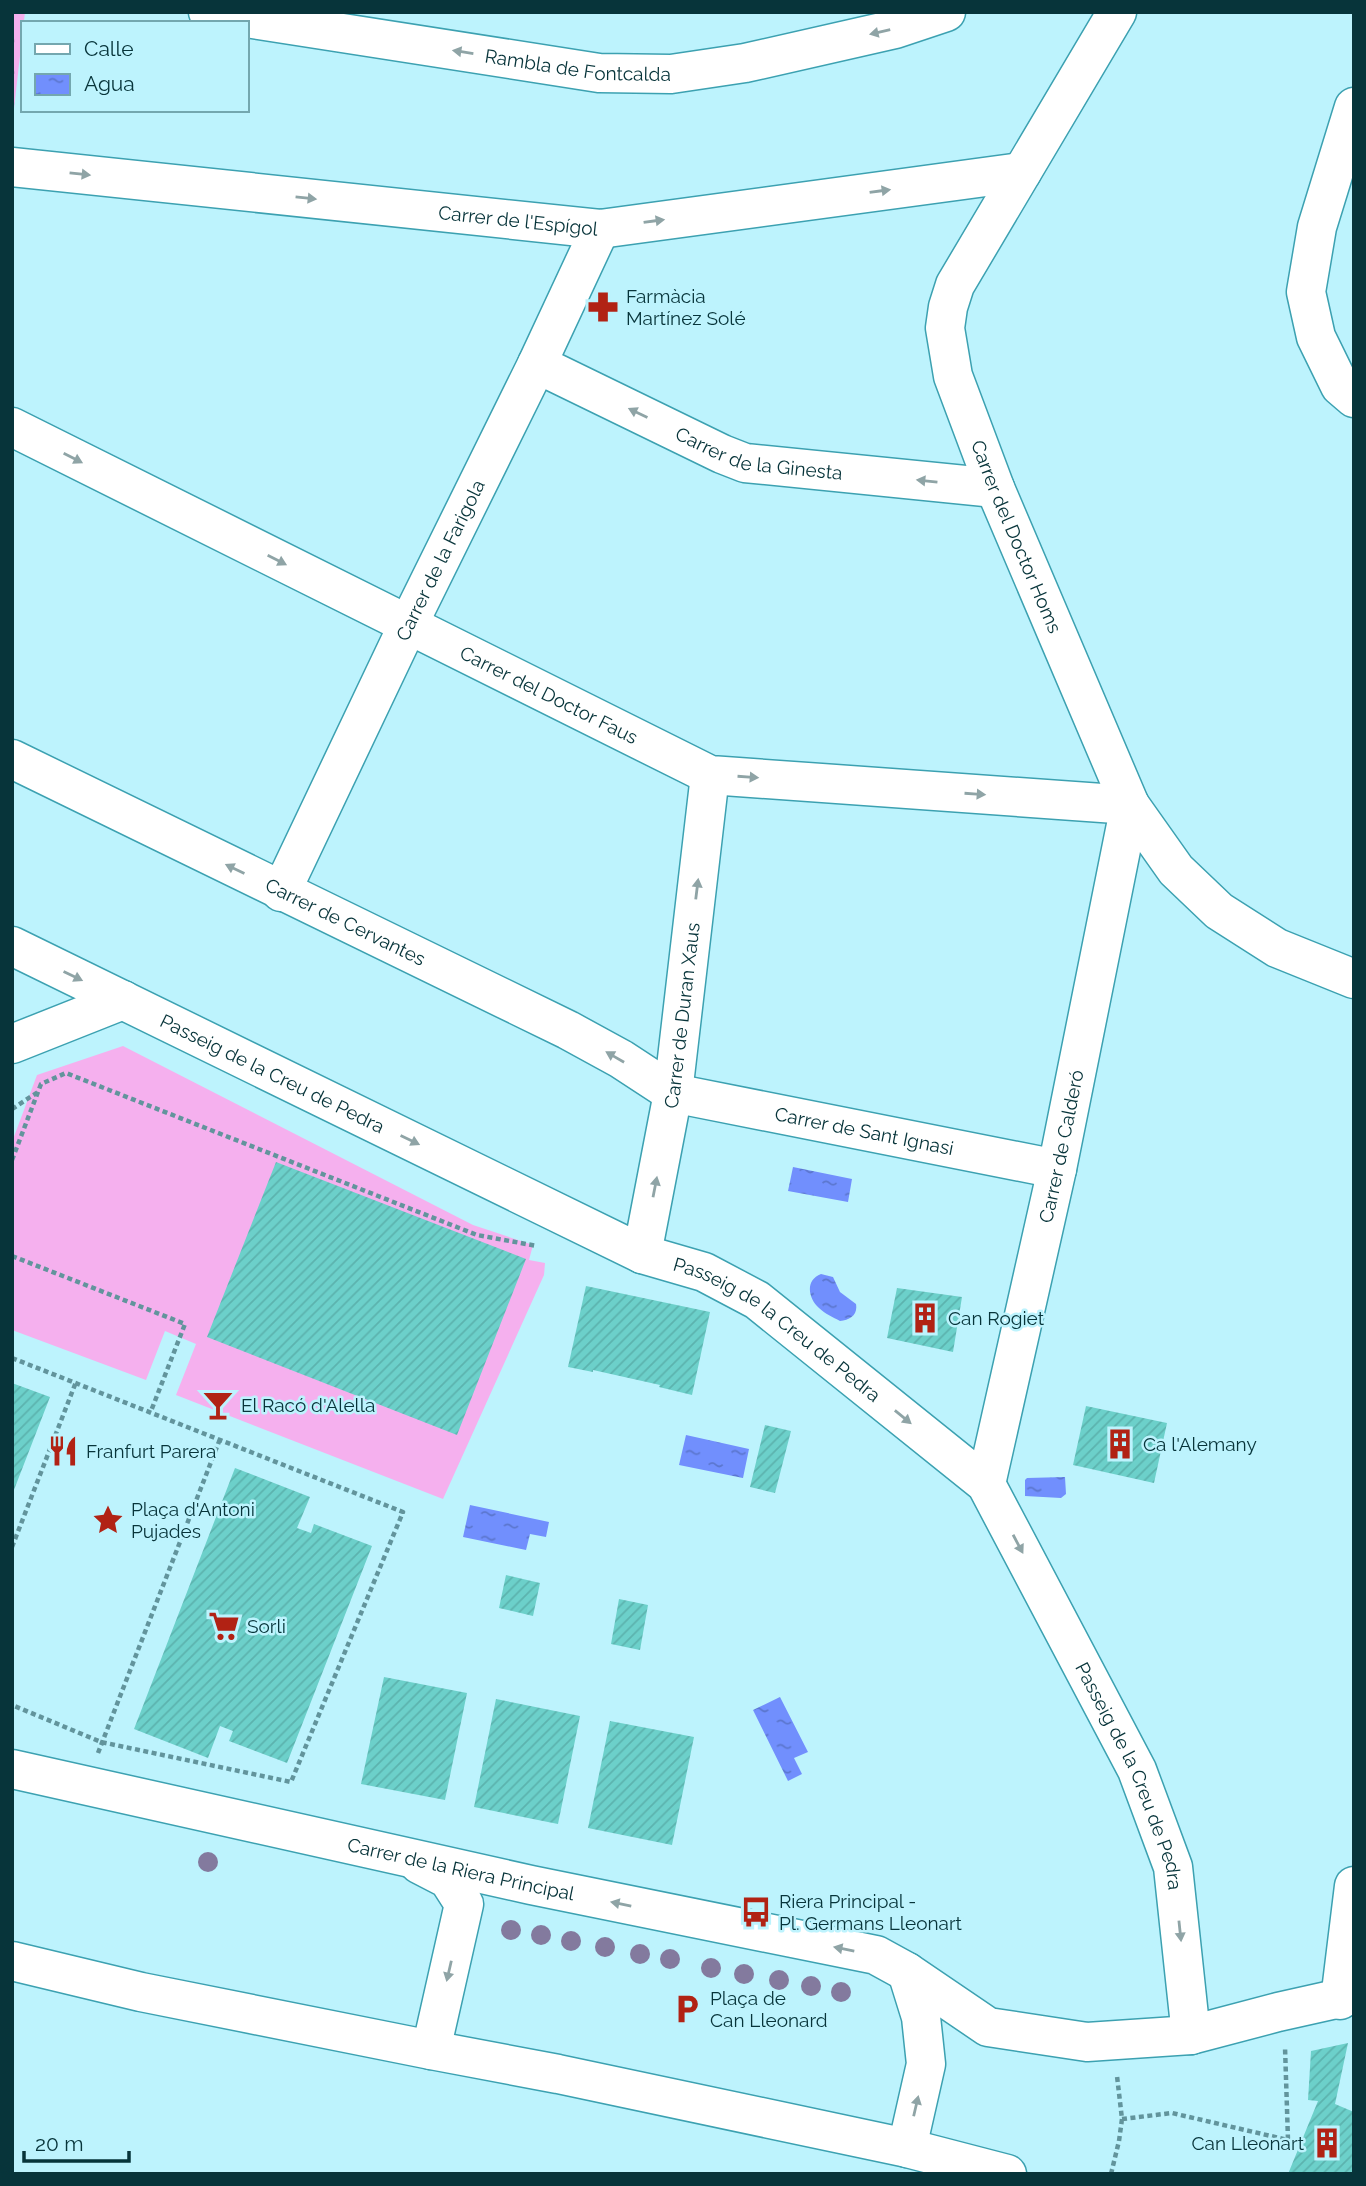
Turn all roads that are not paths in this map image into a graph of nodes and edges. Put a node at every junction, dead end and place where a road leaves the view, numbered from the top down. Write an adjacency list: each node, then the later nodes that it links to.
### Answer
1 (208, 12): 2 (street, Rambla de Fontcalda, one-way to 1)
2 (946, 12)
3 (1114, 14): 6 (street, Carrer del Doctor Homs)
4 (1354, 107): 9 (street)
5 (12, 167): 7 (street, Carrer de l'Espígol, one-way to 7)
6 (1022, 172): 7 (street, Carrer de l'Espígol, one-way to 6); 11 (street, Carrer del Doctor Homs)
7 (600, 229): 8 (street, Carrer de la Farigola)
8 (537, 364): 11 (street, Carrer de la Ginesta, one-way to 8); 12 (street, Carrer de la Farigola)
9 (1354, 398)
10 (12, 427): 12 (street, Carrer del Doctor Faus, one-way to 12)
11 (995, 488): 15 (street, Carrer del Doctor Homs)
12 (408, 625): 14 (street, Carrer del Doctor Faus); 17 (street, Carrer de la Farigola)
13 (12, 760): 17 (street, Carrer de Cervantes, one-way to 13)
14 (710, 775): 15 (street, Carrer del Doctor Faus, one-way to 15); 23 (street, Carrer de Duran Xaus, one-way to 14)
15 (1130, 805): 16 (street, Carrer del Doctor Homs); 18 (street, Carrer de Calderó)
16 (1176, 870): 18 (street); 20 (street, Carrer del Doctor Homs)
17 (281, 892): 23 (street, Carrer de Cervantes, one-way to 17)
18 (1111, 898): 24 (street, Carrer de Calderó)
19 (12, 946): 21 (street, Passeig de la Creu de Pedra, one-way to 21)
20 (1354, 979)
21 (123, 1000): 22 (street); 25 (street, Passeig de la Creu de Pedra, one-way to 25)
22 (12, 1044)
23 (673, 1093): 24 (street, Carrer de Sant Ignasi); 25 (street, Carrer de Duran Xaus, one-way to 23)
24 (1057, 1169): 26 (street, Carrer de Calderó)
25 (642, 1254): 26 (street, Passeig de la Creu de Pedra, one-way to 26)
26 (986, 1484): 36 (street, Passeig de la Creu de Pedra, one-way to 36)
27 (12, 1769): 28 (street, Carrer de la Riera Principal)
28 (408, 1858): 29 (street, Carrer de la Riera Principal); 31 (street)
29 (531, 1885): 31 (street); 33 (street, Carrer de la Riera Principal, one-way to 29)
30 (1354, 1886): 34 (street)
31 (464, 1904): 37 (street, one-way to 37)
32 (12, 1961): 37 (street)
33 (906, 1972): 35 (street, Carrer de la Riera Principal); 38 (street)
34 (1347, 1997): 36 (street)
35 (988, 2027): 36 (street); 38 (street)
36 (1191, 2035)
37 (431, 2050): 39 (street)
38 (926, 2064): 39 (street, one-way to 38)
39 (907, 2148): 40 (street)
40 (1007, 2174)

